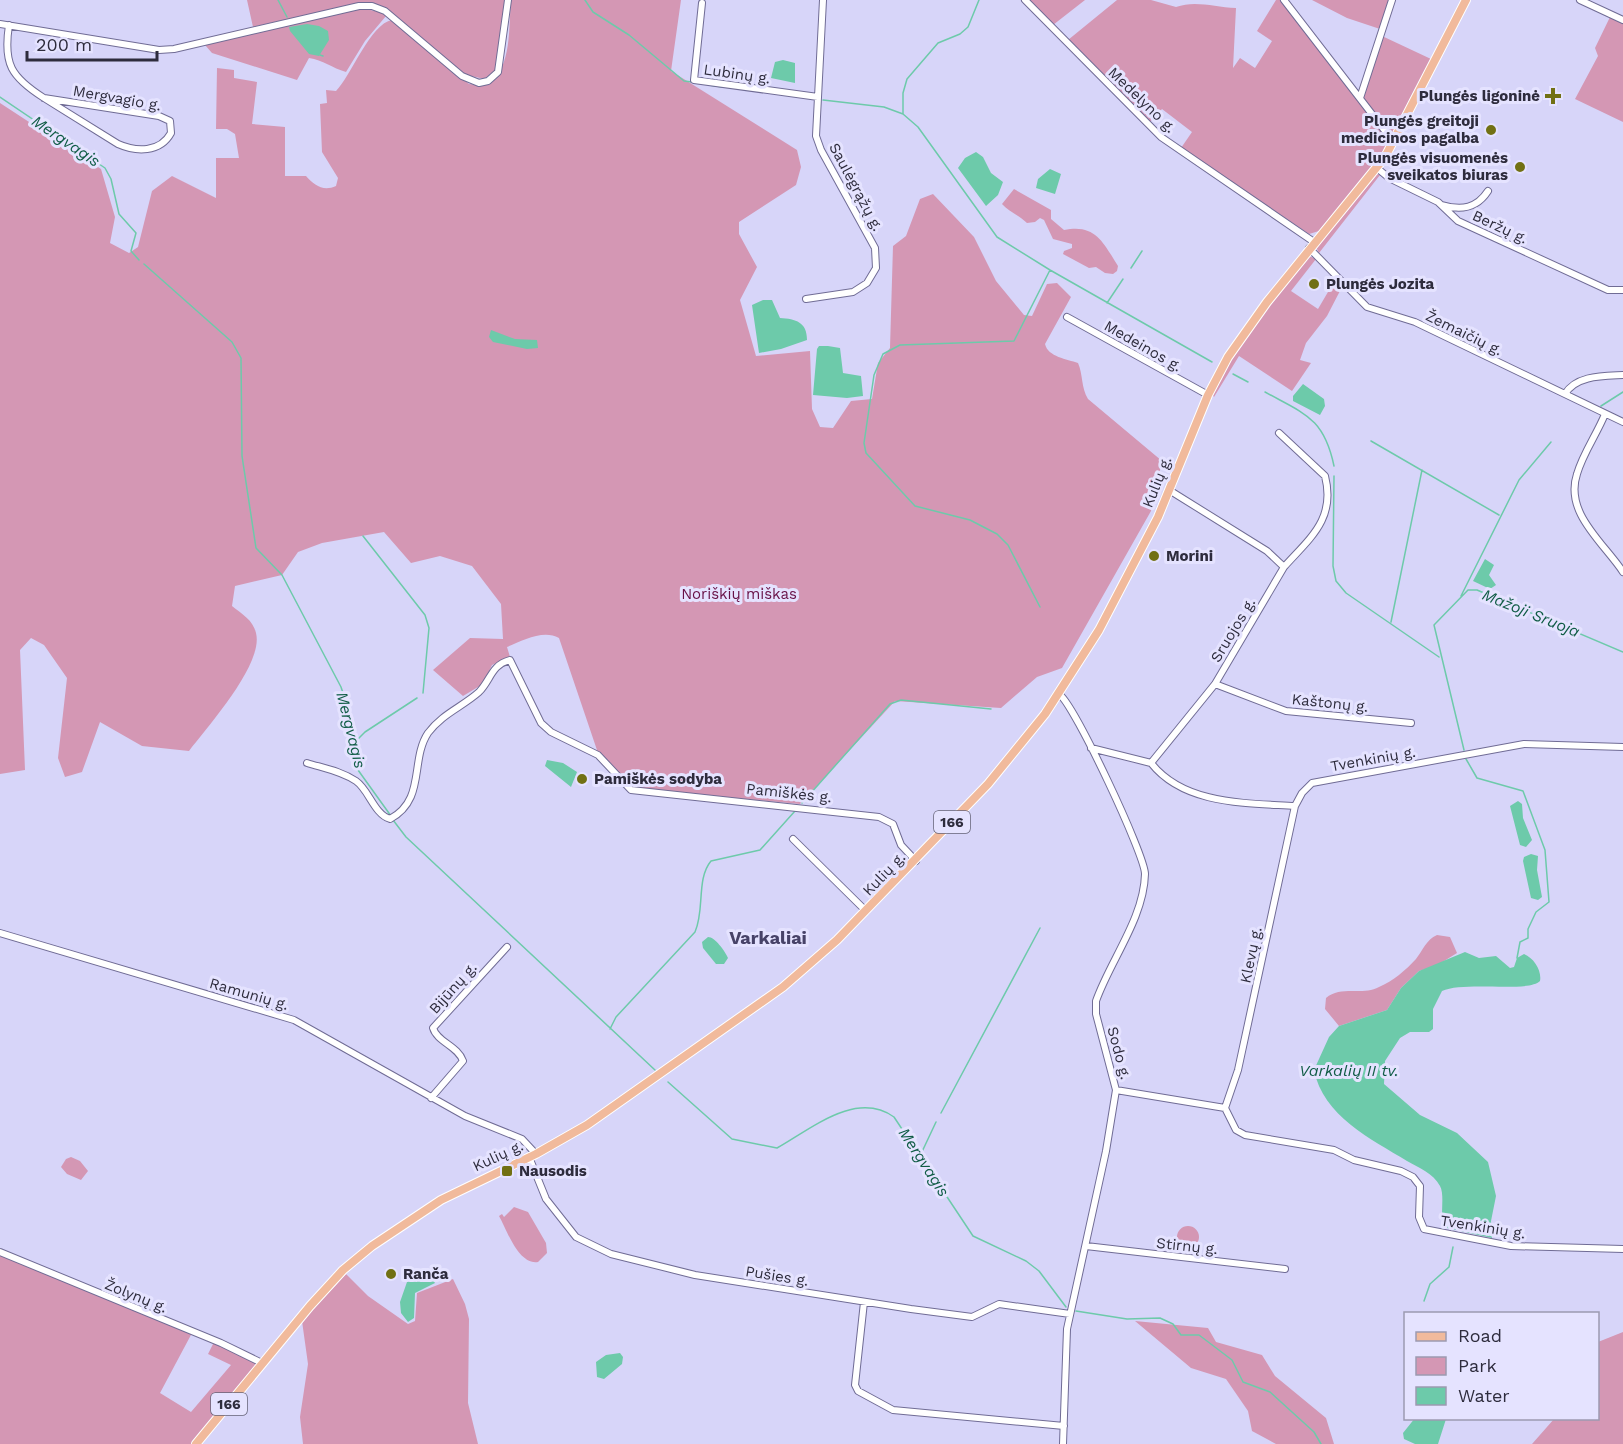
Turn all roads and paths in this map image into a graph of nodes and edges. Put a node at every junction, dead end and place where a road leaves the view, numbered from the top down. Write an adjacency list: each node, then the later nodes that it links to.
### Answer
1 (508, 0): 11 (street)
2 (823, 0): 12 (street, Saulėgrąžų g.)
3 (1025, 0): 19 (street, Medelyno g.)
4 (1284, 0): 14 (street)
5 (1392, 0): 14 (street)
6 (1466, 0): 15 (main road, 166)
7 (1580, 0): 9 (street)
8 (702, 3): 12 (street, Lubinų g.)
9 (1623, 20)
10 (0, 24): 11 (street)
11 (9, 25): 13 (street, Mergvagio g.)
12 (818, 97): 21 (street, Saulėgrąžų g.)
13 (44, 98): 13 (street, Mergvagio g.)
14 (1360, 98): 15 (street)
15 (1396, 139): 16 (main road, Kulių g. / 166)
16 (1377, 168): 18 (street, Beržų g.); 19 (main road, Kulių g. / 166)
17 (1488, 191): 18 (street)
18 (1442, 205): 20 (street, Beržų g.)
19 (1312, 245): 24 (street, Žemaičių g.); 25 (main road, Kulių g. / 166)
20 (1623, 290)
21 (806, 299)
22 (1067, 317): 25 (street, Medeinos g.)
23 (1623, 375): 24 (street)
24 (1565, 394): 26 (street, Žemaičių g.)
25 (1208, 395): 29 (main road, Kulių g. / 166)
26 (1605, 414): 27 (street, Žemaičių g.); 31 (street)
27 (1623, 423)
28 (1279, 433): 30 (street, Sruojos g.)
29 (1169, 490): 30 (street); 33 (main road, Kulių g. / 166)
30 (1284, 567): 32 (street, Sruojos g.)
31 (1623, 572)
32 (1215, 684): 34 (street, Kaštonų g.); 38 (street, Sruojos g.)
33 (1059, 694): 36 (street, Sodo g.); 41 (main road, Kulių g. / 166)
34 (1411, 723)
35 (1623, 747): 39 (street, Tvenkinių g.)
36 (1091, 748): 38 (street); 45 (street, Sodo g.)
37 (307, 763): 41 (street, Pamiškės g.)
38 (1151, 763): 39 (street)
39 (1295, 806): 47 (street, Klevų g.)
40 (793, 839): 42 (street)
41 (916, 861): 42 (main road, Kulių g. / 166)
42 (866, 911): 48 (main road, Kulių g. / 166)
43 (0, 933): 46 (street, Ramunių g.)
44 (507, 946): 46 (street, Bijūnų g.)
45 (1116, 1090): 47 (street); 49 (street, Sodo g.)
46 (431, 1098): 48 (street, Ramunių g.)
47 (1225, 1108): 50 (street, Tvenkinių g.)
48 (532, 1156): 53 (street, Pušies g.); 55 (main road, Kulių g. / 166)
49 (1086, 1246): 52 (street, Stirnų g.); 54 (street, Sodo g.)
50 (1623, 1249)
51 (0, 1252): 55 (street, Žolynų g.)
52 (1285, 1269)
53 (864, 1302): 54 (street, Pušies g.); 56 (street)
54 (1070, 1314): 56 (street, Sodo g.)
55 (262, 1363): 57 (main road, Kulių g. / 166)
56 (1064, 1426): 58 (street, Sodo g.)
57 (196, 1444)
58 (1063, 1444)

